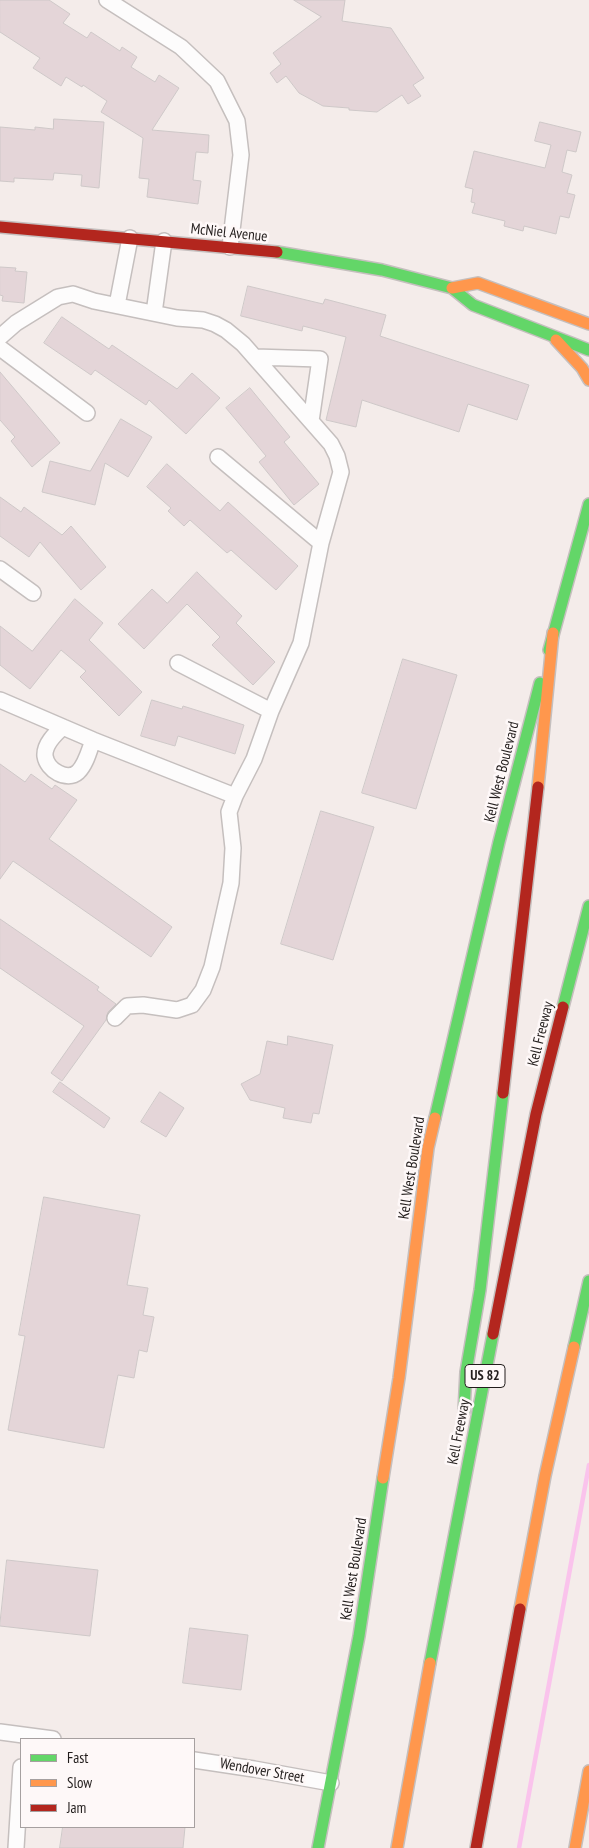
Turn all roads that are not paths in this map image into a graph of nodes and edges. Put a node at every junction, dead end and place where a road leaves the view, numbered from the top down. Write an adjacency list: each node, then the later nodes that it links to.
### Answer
1 (107, 0): 5 (street)
2 (0, 227): 3 (main road, McNiel Avenue)
3 (130, 238): 4 (main road, McNiel Avenue); 7 (street)
4 (164, 242): 5 (main road, McNiel Avenue); 10 (street)
5 (230, 247): 6 (main road, McNiel Avenue)
6 (452, 288): 8 (main road, McNiel Avenue); 12 (main road, McNiel Avenue)
7 (117, 305): 10 (street); 13 (street)
8 (548, 308): 9 (main road); 11 (main road, McNiel Avenue)
9 (581, 308)
10 (154, 313): 16 (street)
11 (589, 324)
12 (552, 335): 15 (main road, McNiel Avenue); 17 (main road)
13 (0, 337)
14 (0, 348): 18 (street)
15 (589, 350)
16 (255, 357): 19 (street); 19 (street)
17 (589, 380)
18 (87, 413)
19 (311, 421): 22 (street)
20 (218, 457): 22 (street)
21 (589, 504): 25 (main road, Kell West Boulevard)
22 (321, 543): 28 (street)
23 (0, 569): 24 (street)
24 (33, 593)
25 (553, 633): 37 (main road); 46 (main road, Kell West Boulevard)
26 (178, 663): 28 (street)
27 (0, 700): 29 (street)
28 (271, 711): 31 (street)
29 (63, 727): 30 (street); 30 (street)
30 (93, 740): 31 (street)
31 (235, 796): 33 (street)
32 (589, 906): 37 (main road, Kell Freeway / US 82)
33 (116, 1018)
34 (589, 1281): 36 (main road)
35 (589, 1334): 36 (main road)
36 (545, 1476): 50 (main road)
37 (459, 1511): 38 (main road, Kell Freeway / US 82)
38 (449, 1560): 39 (main road); 49 (main road, Kell Freeway / US 82)
39 (417, 1670)
40 (0, 1732): 41 (street)
41 (25, 1737): 42 (street)
42 (39, 1738)
43 (195, 1760): 46 (street, Wendover Street)
44 (589, 1772): 51 (main road)
45 (20, 1783): 47 (street)
46 (331, 1783): 48 (main road, Kell West Boulevard)
47 (16, 1848)
48 (318, 1848)
49 (397, 1848)
50 (476, 1848)
51 (575, 1848)

